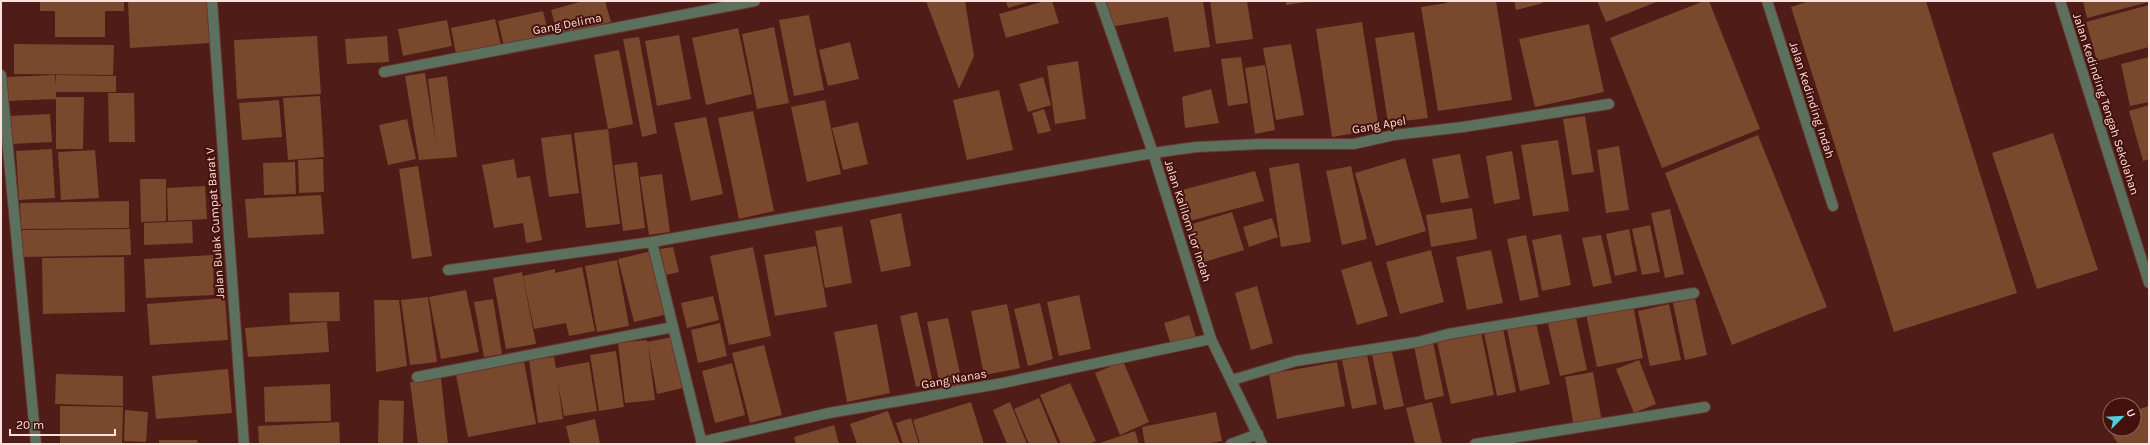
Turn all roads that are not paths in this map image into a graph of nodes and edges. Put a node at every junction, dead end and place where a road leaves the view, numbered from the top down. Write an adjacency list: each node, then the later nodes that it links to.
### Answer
1 (212, 1): 23 (street, Jalan Bulak Cumpat Barat V)
2 (755, 1): 6 (street, Gang Delima)
3 (1100, 1): 9 (street, Jalan Kalilom Lor Indah)
4 (1767, 1): 10 (street, Jalan Kedinding Indah)
5 (2060, 1): 13 (street, Jalan Kedinding Tengah Sekolahan)
6 (384, 72)
7 (1, 76): 22 (street)
8 (1609, 104): 9 (street, Gang Apel)
9 (1153, 153): 11 (street, Gang Apel); 16 (street, Jalan Kalilom Lor Indah)
10 (1833, 206)
11 (652, 242): 12 (street, Gang Apel); 15 (street)
12 (448, 270)
13 (2149, 283)
14 (1694, 293): 18 (street)
15 (673, 327): 17 (street); 21 (street)
16 (1211, 339): 18 (street, Jalan Kalilom Lor Indah); 21 (street, Gang Nanas)
17 (417, 377)
18 (1232, 380): 20 (street, Jalan Kalilom Lor Indah)
19 (1705, 407): 26 (street)
20 (1258, 434): 24 (street); 25 (street, Jalan Kalilom Lor Indah)
21 (701, 443)
22 (36, 444)
23 (244, 444)
24 (1231, 444)
25 (1262, 444)
26 (1475, 444)

